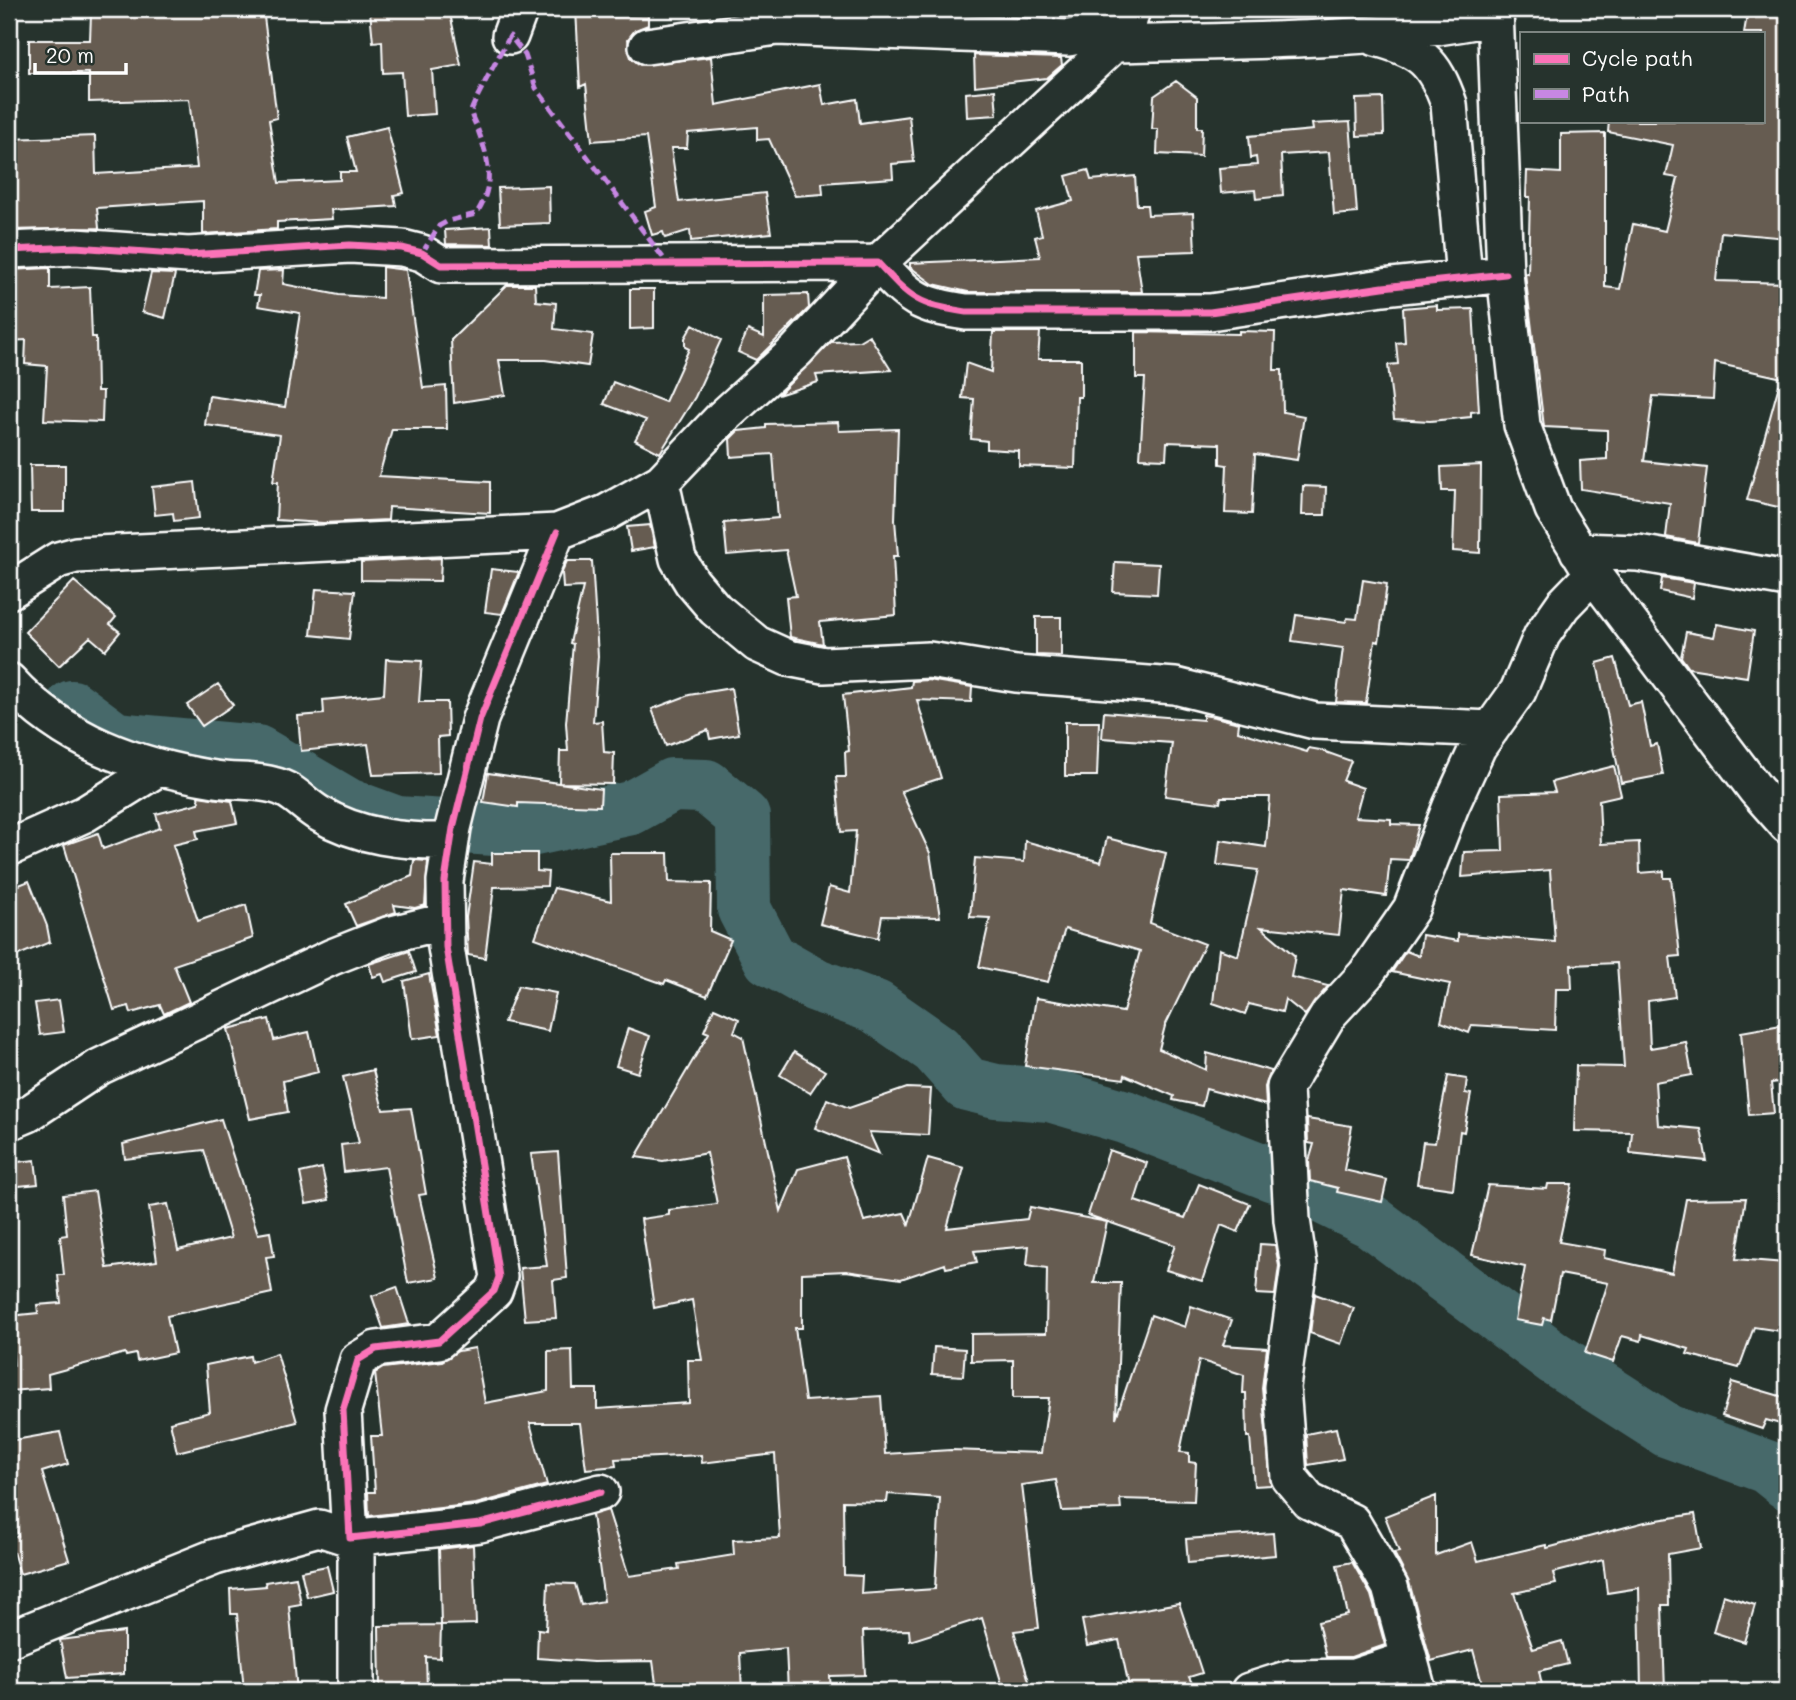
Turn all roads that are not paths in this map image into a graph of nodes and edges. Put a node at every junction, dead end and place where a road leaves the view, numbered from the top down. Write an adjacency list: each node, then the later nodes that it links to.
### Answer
1 (1495, 13): 4 (street); 8 (street)
2 (977, 22): 3 (street); 5 (street)
3 (1125, 26): 4 (street); 7 (street)
4 (1370, 36): 9 (street)
5 (647, 46)
6 (9, 250): 7 (street)
7 (878, 263): 9 (street); 10 (street)
8 (1505, 274): 9 (street); 12 (street)
9 (1464, 278)
10 (661, 482): 11 (street); 16 (street)
11 (557, 533): 14 (street); 19 (street)
12 (1585, 563): 13 (street); 16 (street); 18 (street)
13 (1787, 579)
14 (9, 591)
15 (9, 681): 17 (street)
16 (1491, 729): 26 (street)
17 (157, 769): 19 (street); 20 (street)
18 (1787, 825)
19 (451, 841): 21 (street)
20 (9, 848)
21 (445, 921): 22 (street); 24 (street)
22 (9, 1122)
23 (601, 1492): 24 (street)
24 (350, 1538): 25 (street); 27 (street)
25 (9, 1639)
26 (1413, 1675): 28 (street)
27 (356, 1691)
28 (1249, 1691)

